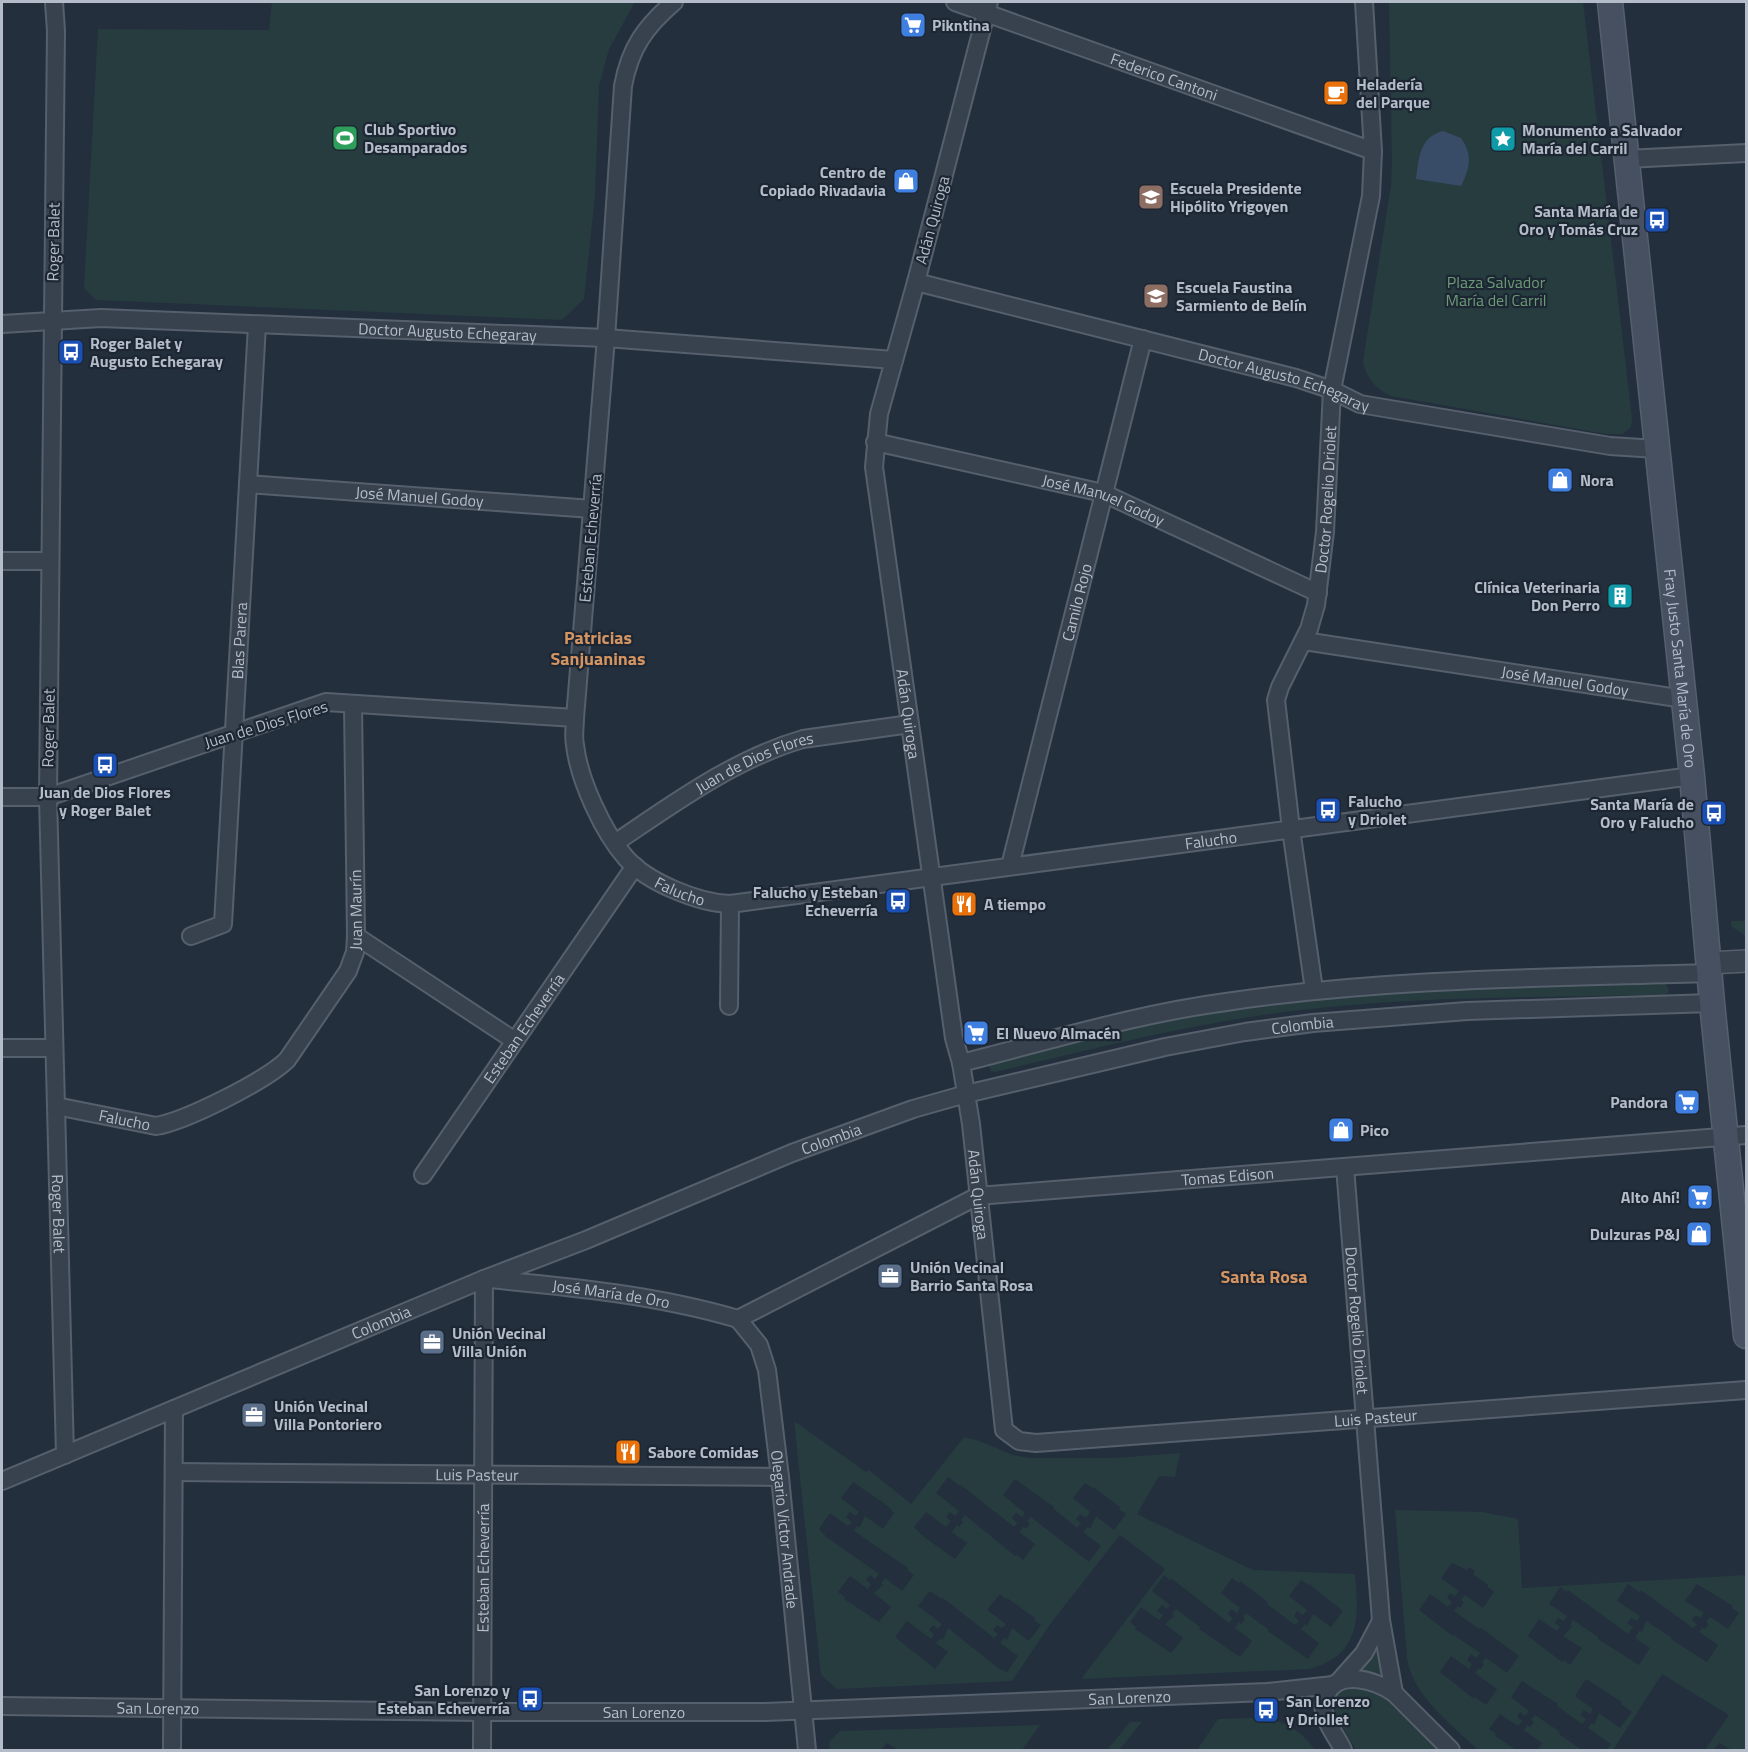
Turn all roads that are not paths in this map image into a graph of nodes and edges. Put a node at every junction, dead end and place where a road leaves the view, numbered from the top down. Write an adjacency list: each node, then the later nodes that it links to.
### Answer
1 (54, 2): 11 (street, Roger Balet)
2 (955, 2): 6 (street, Federico Cantoni)
3 (1364, 2): 7 (street, Doctor Rogelio Driolet)
4 (1610, 2): 9 (main road, Fray Justo Santa María de Oro)
5 (668, 7): 14 (street, Esteban Echeverría)
6 (987, 7): 7 (street, Federico Cantoni); 10 (street, Adán Quiroga)
7 (1373, 151): 17 (street, Doctor Rogelio Driolet)
8 (1746, 153): 9 (street)
9 (1626, 159): 19 (main road, Fray Justo Santa María de Oro)
10 (916, 282): 15 (street, Doctor Augusto Echegaray); 16 (street, Adán Quiroga)
11 (52, 322): 12 (street, Doctor Augusto Echegaray); 13 (street, Doctor Augusto Echegaray); 24 (street, Roger Balet)
12 (2, 324)
13 (257, 325): 14 (street, Doctor Augusto Echegaray); 20 (street, Blas Parera)
14 (606, 338): 16 (street, Doctor Augusto Echegaray); 22 (street, Esteban Echeverría)
15 (1143, 339): 17 (street, Doctor Augusto Echegaray); 21 (street, Camilo Rojo)
16 (894, 360): 18 (street, Adán Quiroga)
17 (1332, 390): 19 (street, Doctor Augusto Echegaray); 25 (street, Doctor Rogelio Driolet)
18 (875, 442): 21 (street, José Manuel Godoy); 30 (street, Adán Quiroga)
19 (1657, 449): 27 (main road, Fray Justo Santa María de Oro)
20 (248, 484): 22 (street, José Manuel Godoy); 31 (street, Blas Parera)
21 (1103, 493): 25 (street, José Manuel Godoy); 38 (street, Camilo Rojo)
22 (592, 509): 29 (street, Esteban Echeverría)
23 (2, 561): 24 (street)
24 (50, 561): 34 (street, Roger Balet)
25 (1318, 593): 26 (street, Doctor Rogelio Driolet)
26 (1304, 641): 27 (street, José Manuel Godoy); 35 (street, Doctor Rogelio Driolet)
27 (1684, 699): 32 (main road, Fray Justo Santa María de Oro)
28 (353, 704): 29 (street, Juan de Dios Flores); 31 (street, Juan de Dios Flores); 42 (street, Juan Maurín)
29 (575, 718): 36 (street, Esteban Echeverría)
30 (910, 724): 36 (street, Juan de Dios Flores); 39 (street, Adán Quiroga)
31 (234, 733): 34 (street, Juan de Dios Flores); 41 (street, Blas Parera)
32 (1692, 776): 35 (street, Falucho); 44 (main road, Fray Justo Santa María de Oro)
33 (2, 797): 34 (street, Juan de Dios Flores)
34 (48, 797): 50 (street, Roger Balet)
35 (1291, 829): 38 (street, Falucho); 45 (street, Doctor Rogelio Driolet)
36 (615, 843): 37 (street, Esteban Echeverría)
37 (634, 866): 40 (street, Falucho); 48 (street, Esteban Echeverría)
38 (1010, 866): 39 (street, Falucho)
39 (931, 877): 40 (street, Falucho); 51 (street, Adán Quiroga)
40 (730, 904): 47 (street, Falucho)
41 (191, 936)
42 (356, 936): 48 (street); 52 (street, Juan Maurín)
43 (1746, 962): 44 (street)
44 (1709, 968): 45 (street, Colombia); 46 (main road, Fray Justo Santa María de Oro)
45 (1314, 990): 51 (street, Colombia)
46 (1712, 1004): 53 (street, Colombia); 55 (main road, Fray Justo Santa María de Oro)
47 (729, 1006)
48 (515, 1041): 57 (street, Esteban Echeverría)
49 (2, 1048): 50 (street)
50 (54, 1048): 54 (street, Roger Balet)
51 (961, 1063): 53 (street, Adán Quiroga)
52 (257, 1081): 54 (street, Falucho)
53 (966, 1094): 58 (street, Adán Quiroga); 59 (street, Colombia)
54 (56, 1106): 66 (street, Roger Balet)
55 (1736, 1135): 56 (street, Tomas Edison); 61 (main road, Fray Justo Santa María de Oro)
56 (1345, 1167): 58 (street, Tomas Edison); 64 (street, Doctor Rogelio Driolet)
57 (423, 1175)
58 (978, 1196): 60 (street, Tomas Edison); 65 (street, Adán Quiroga)
59 (484, 1279): 60 (street, José María de Oro); 63 (street, Colombia); 68 (street, Esteban Echeverría)
60 (738, 1319): 69 (street, Olegario Victor Andrade)
61 (1746, 1336)
62 (1746, 1390): 64 (street, Luis Pasteur)
63 (174, 1409): 66 (street, Colombia); 67 (street)
64 (1365, 1418): 65 (street, Luis Pasteur); 71 (street, Doctor Rogelio Driolet)
65 (1008, 1435)
66 (65, 1455): 70 (street, Colombia)
67 (174, 1472): 68 (street, Luis Pasteur); 76 (street)
68 (483, 1475): 69 (street, Luis Pasteur); 78 (street, Esteban Echeverría)
69 (780, 1477): 77 (street, Olegario Victor Andrade)
70 (2, 1481)
71 (1382, 1620): 72 (street); 74 (street, Doctor Rogelio Driolet)
72 (1336, 1682): 73 (street, San Lorenzo); 74 (street, San Lorenzo); 79 (street)
73 (1287, 1690): 77 (street, San Lorenzo); 79 (street, San Lorenzo)
74 (1394, 1694): 84 (street, San Lorenzo)
75 (2, 1706): 76 (street, San Lorenzo)
76 (172, 1708): 78 (street, San Lorenzo); 80 (street)
77 (803, 1710): 78 (street, San Lorenzo); 82 (street, Olegario Victor Andrade)
78 (482, 1712): 81 (street, Esteban Echeverría)
79 (1324, 1713): 83 (street)
80 (172, 1750)
81 (482, 1750)
82 (807, 1750)
83 (1344, 1750)
84 (1451, 1750)

